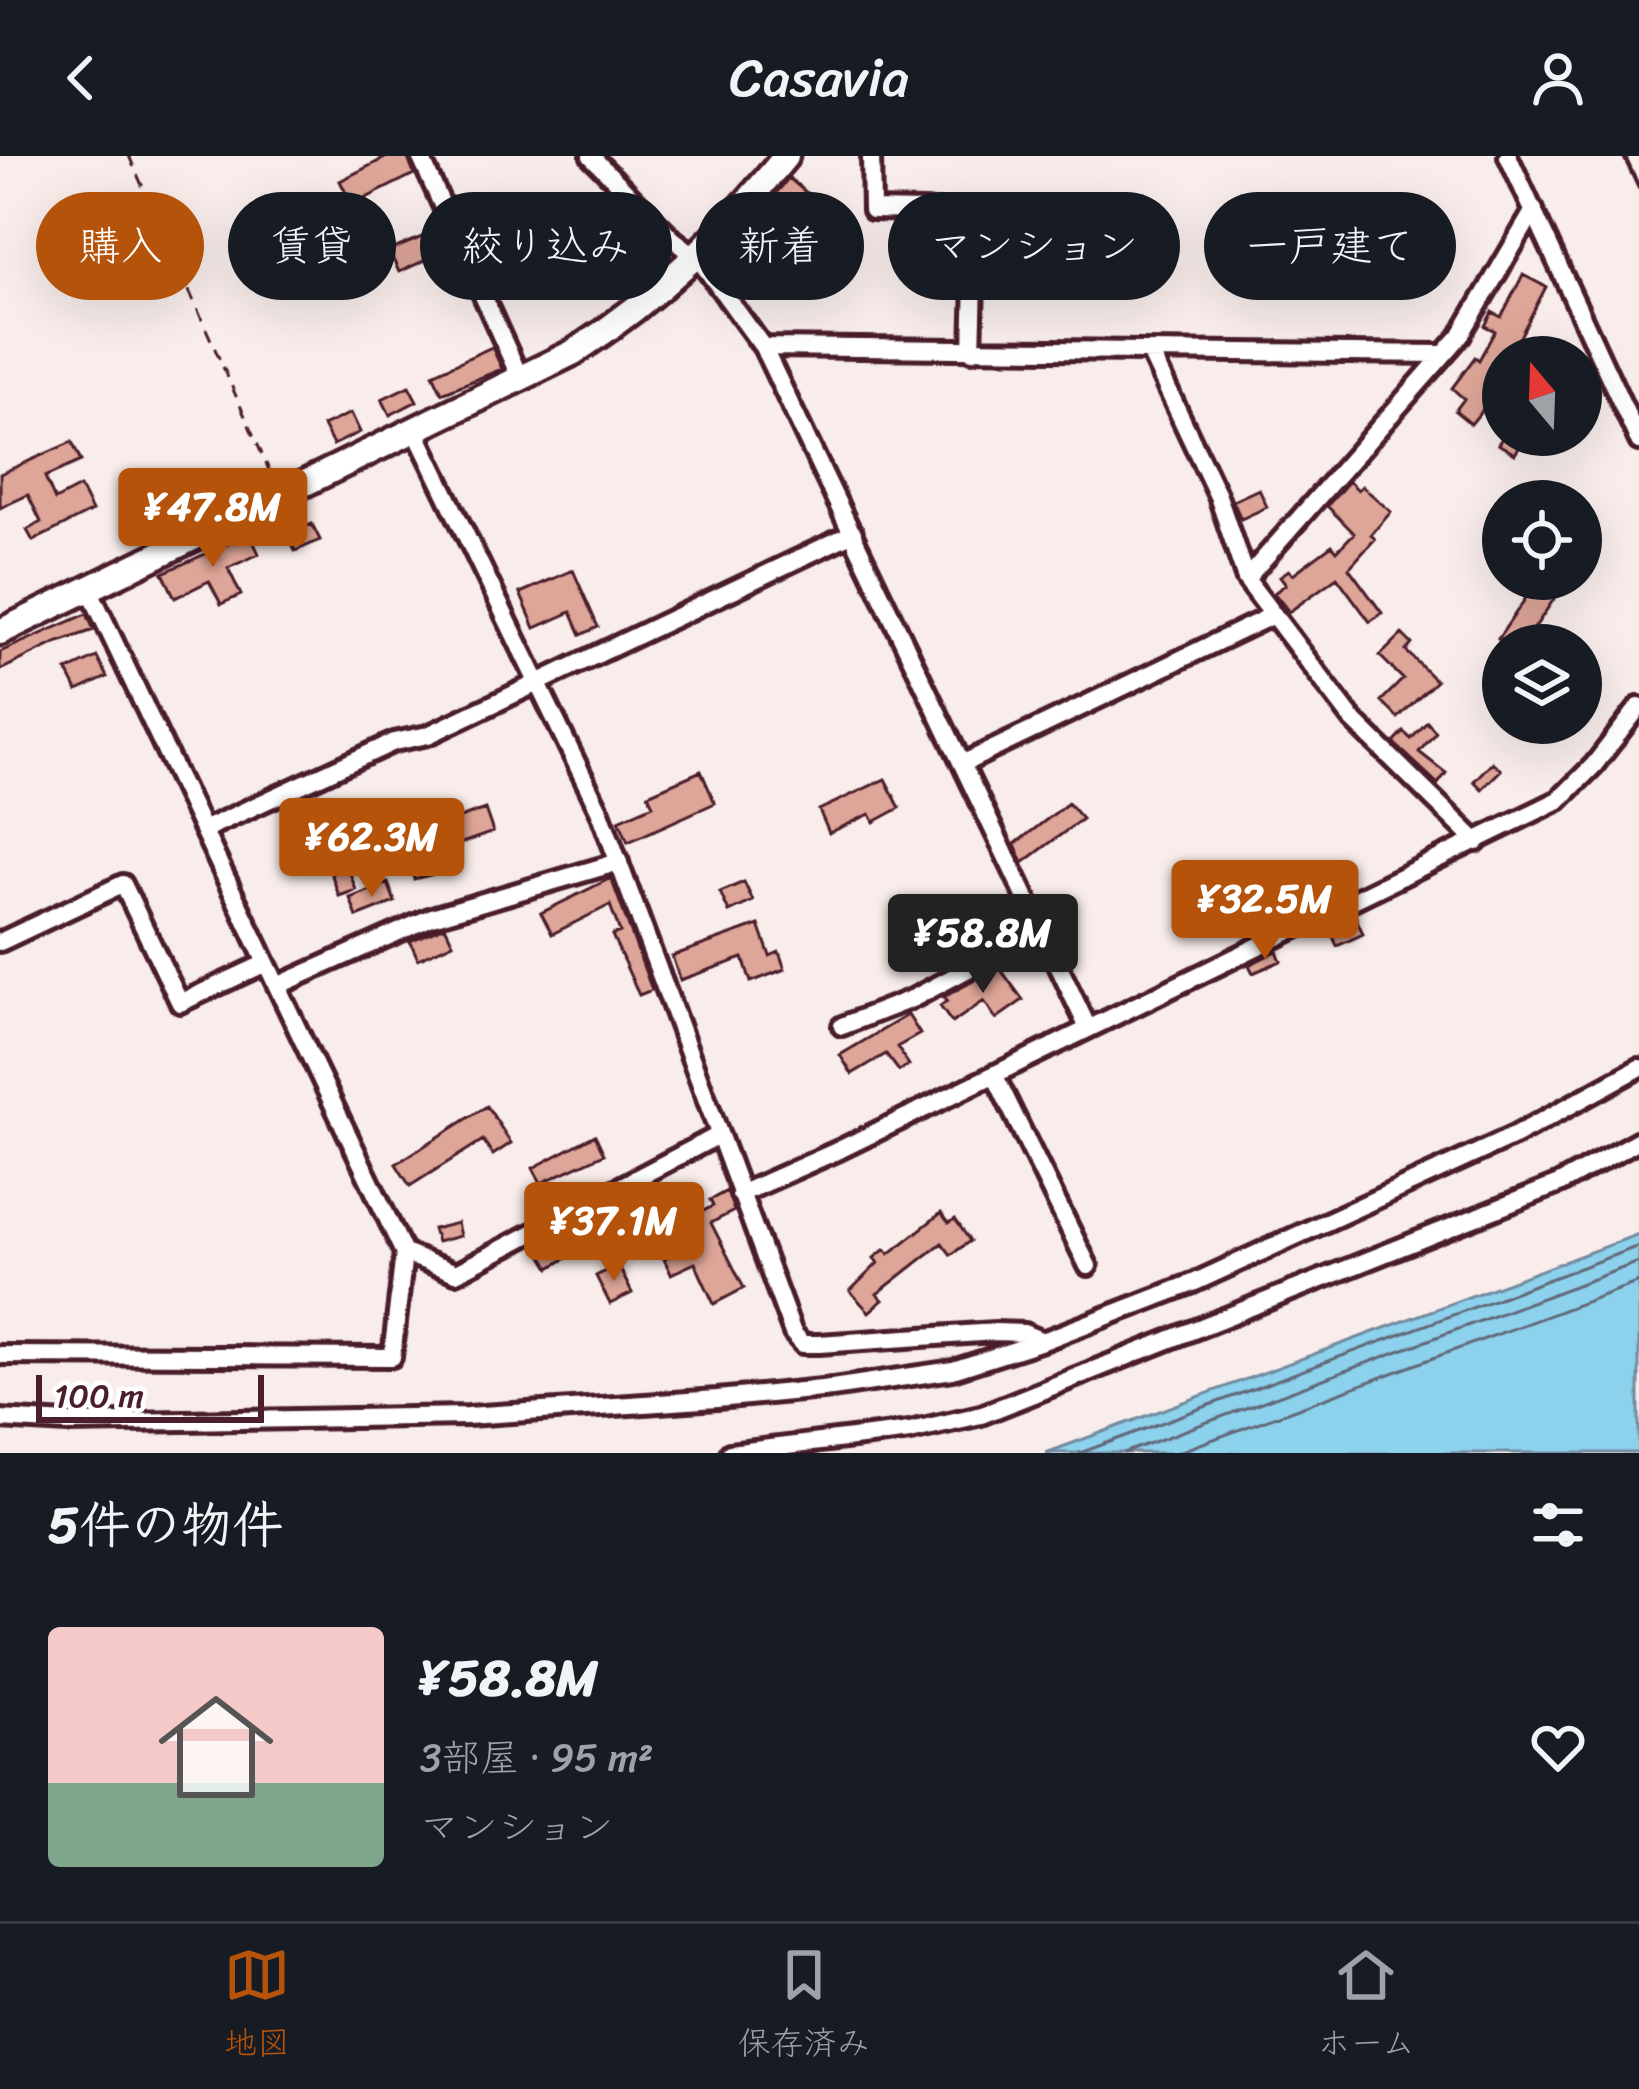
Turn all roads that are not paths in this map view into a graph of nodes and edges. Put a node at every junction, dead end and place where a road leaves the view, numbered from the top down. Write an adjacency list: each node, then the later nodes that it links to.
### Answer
1 (421, 156): 15 (street)
2 (591, 156): 8 (street)
3 (786, 156): 6 (street)
4 (871, 156): 12 (street)
5 (1508, 156): 7 (street)
6 (755, 192)
7 (1534, 210): 14 (street); 17 (street)
8 (696, 256)
9 (696, 260): 15 (street)
10 (729, 300): 11 (street)
11 (764, 347): 12 (street); 18 (street)
12 (972, 351): 13 (street)
13 (1151, 354): 14 (street); 19 (street)
14 (1441, 354): 19 (street)
15 (521, 380): 16 (street)
16 (416, 432): 20 (street); 23 (street)
17 (1639, 441)
18 (853, 533): 23 (street); 25 (street)
19 (1246, 579): 21 (street)
20 (88, 589): 22 (street); 26 (street)
21 (1273, 615): 25 (street); 27 (street)
22 (0, 632)
23 (537, 683): 26 (street); 28 (street)
24 (1639, 707): 27 (street)
25 (962, 764): 29 (street)
26 (203, 830): 31 (street)
27 (1477, 842): 34 (street)
28 (619, 862): 32 (street); 37 (street)
29 (1041, 930): 33 (street); 34 (street)
30 (0, 942): 31 (street)
31 (266, 963): 32 (street)
32 (278, 986): 40 (street)
33 (842, 1026)
34 (1088, 1028): 36 (street)
35 (1639, 1067): 42 (street)
36 (994, 1075): 39 (street); 41 (street)
37 (719, 1135): 39 (street); 40 (street)
38 (1639, 1140): 45 (street)
39 (740, 1194): 42 (street)
40 (404, 1253): 43 (street)
41 (1088, 1266)
42 (1043, 1341): 44 (street)
43 (0, 1355)
44 (0, 1419)
45 (730, 1453)

